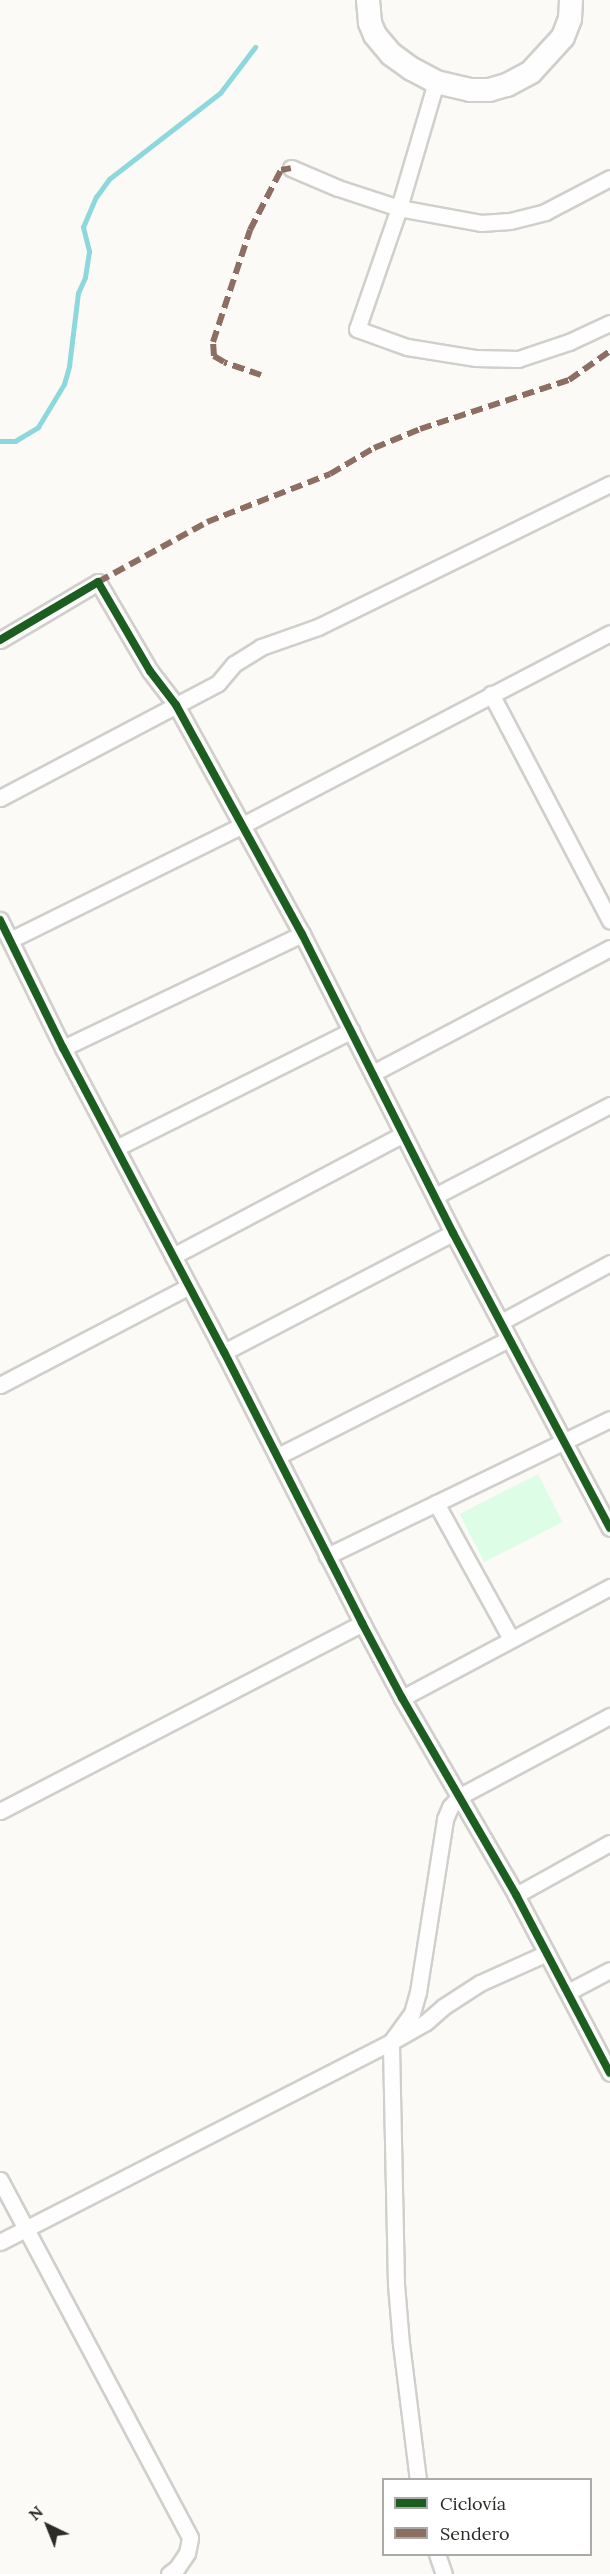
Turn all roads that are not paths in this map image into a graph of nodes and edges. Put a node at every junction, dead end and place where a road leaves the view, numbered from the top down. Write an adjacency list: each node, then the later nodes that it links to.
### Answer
1 (368, 0): 3 (street)
2 (571, 0): 3 (street)
3 (436, 82): 6 (street)
4 (291, 168): 6 (street)
5 (610, 178): 6 (street)
6 (399, 208): 7 (street)
7 (610, 323)
8 (610, 484): 12 (street)
9 (610, 633): 11 (street)
10 (0, 640): 12 (street)
11 (491, 694): 14 (street); 16 (street)
12 (176, 705): 13 (street); 14 (street)
13 (0, 798)
14 (241, 826): 17 (street); 18 (street)
15 (0, 920): 18 (street)
16 (610, 921)
17 (302, 934): 20 (street); 21 (street)
18 (10, 940): 21 (street)
19 (610, 948): 22 (street)
20 (351, 1031): 22 (street); 25 (street)
21 (63, 1048): 25 (street)
22 (373, 1074): 24 (street)
23 (610, 1105): 26 (street)
24 (403, 1134): 26 (street); 28 (street)
25 (116, 1148): 28 (street)
26 (435, 1196): 27 (street)
27 (453, 1233): 31 (street); 33 (street)
28 (173, 1256): 30 (street)
29 (610, 1263): 31 (street)
30 (189, 1286): 33 (street); 34 (street)
31 (501, 1323): 32 (street)
32 (509, 1339): 36 (street); 37 (street)
33 (224, 1352): 37 (street)
34 (0, 1385)
35 (610, 1419): 36 (street)
36 (564, 1441): 38 (street); 39 (street)
37 (278, 1456): 40 (street)
38 (436, 1503): 40 (street); 43 (street)
39 (610, 1528)
40 (327, 1556): 42 (street)
41 (610, 1587): 43 (street)
42 (362, 1623): 44 (street); 47 (street)
43 (511, 1640): 44 (street)
44 (402, 1698): 46 (street)
45 (610, 1716): 46 (street)
46 (460, 1796): 49 (street); 53 (street)
47 (0, 1810)
48 (610, 1843): 49 (street)
49 (516, 1895): 50 (street)
50 (547, 1953): 52 (street); 53 (street)
51 (610, 1970): 52 (street)
52 (568, 1992): 54 (street)
53 (391, 2042): 56 (street); 58 (street)
54 (610, 2073)
55 (0, 2180): 56 (street)
56 (25, 2229): 57 (street); 60 (street)
57 (0, 2242)
58 (418, 2478)
59 (438, 2556): 61 (street)
60 (169, 2574)
61 (444, 2574)

